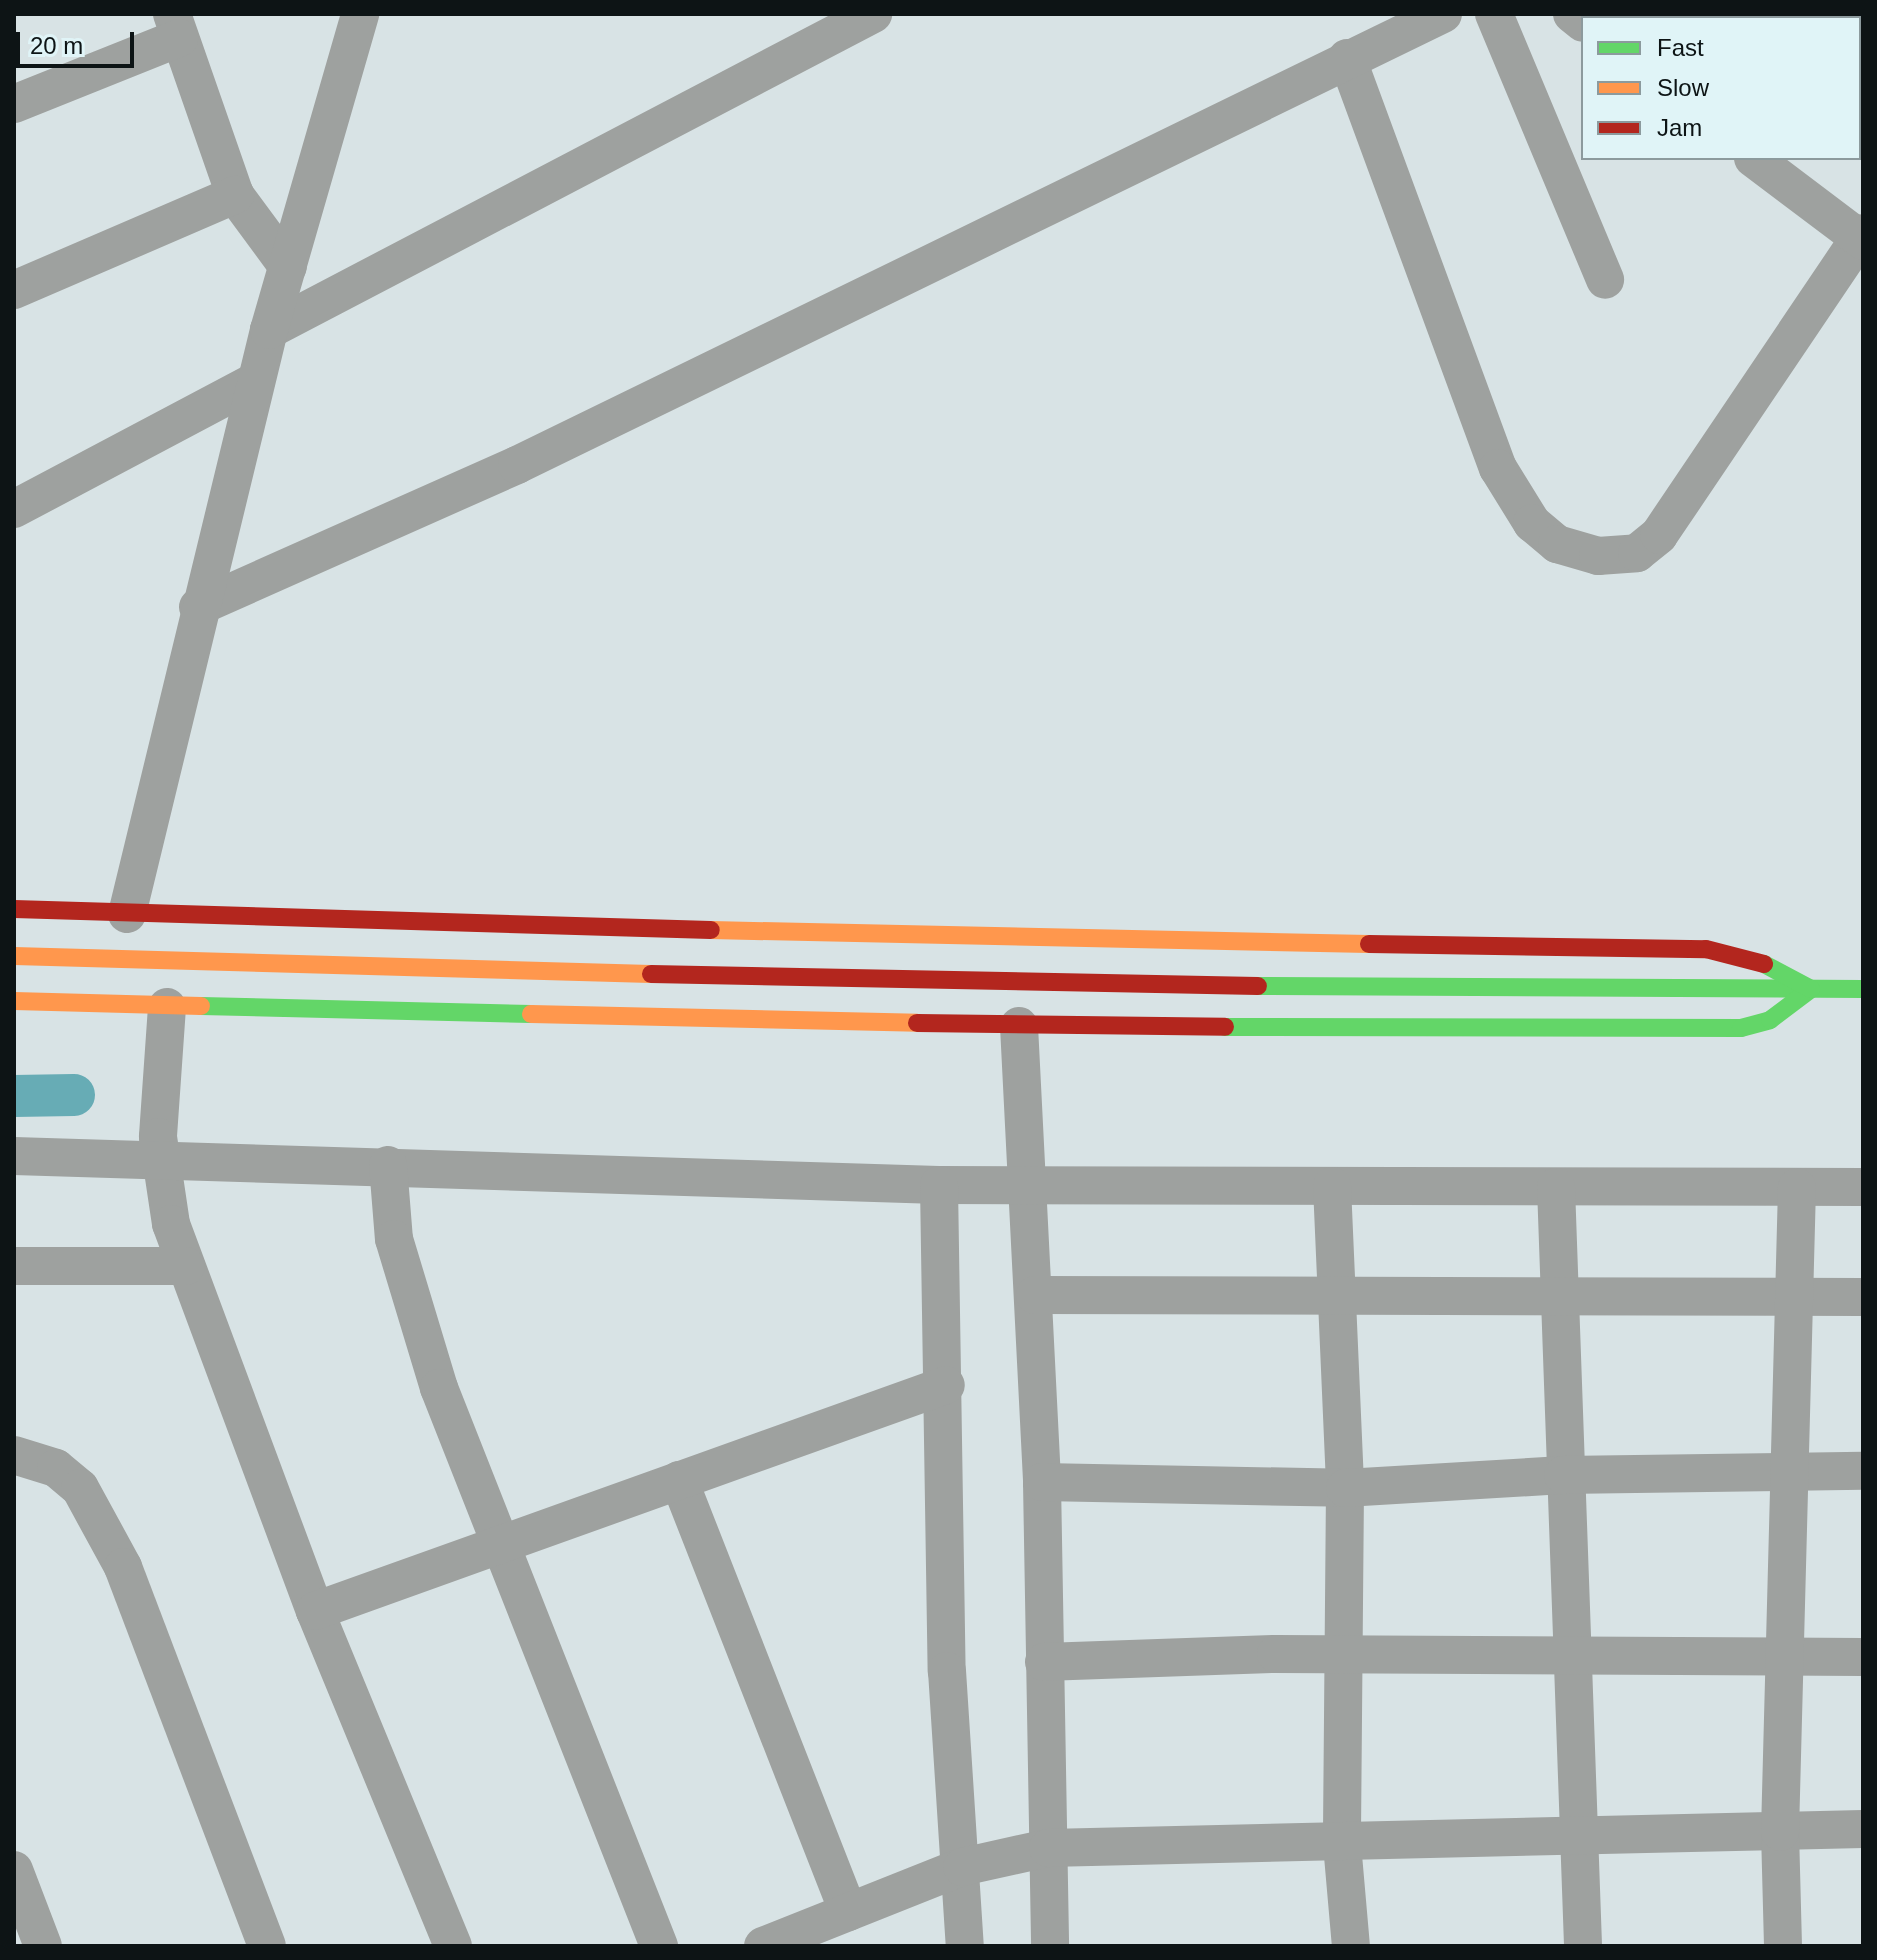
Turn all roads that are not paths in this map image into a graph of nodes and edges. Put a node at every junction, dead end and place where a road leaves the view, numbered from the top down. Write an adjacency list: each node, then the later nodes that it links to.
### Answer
1 (360, 14): 11 (street)
2 (873, 14): 14 (street)
3 (1443, 14): 6 (street)
4 (1494, 14): 12 (street)
5 (176, 26): 7 (street); 9 (street)
6 (1347, 58): 10 (street); 17 (street)
7 (14, 104)
8 (1756, 160): 10 (street)
9 (235, 195): 11 (street); 13 (street)
10 (1862, 238)
11 (288, 267): 14 (street)
12 (1605, 280)
13 (14, 290)
14 (269, 330): 15 (street)
15 (256, 381): 16 (street); 17 (street)
16 (14, 509)
17 (198, 607): 19 (street)
18 (14, 909): 19 (street)
19 (127, 914): 21 (street)
20 (14, 956): 21 (street)
21 (1811, 989): 22 (street); 25 (street)
22 (1863, 989)
23 (14, 1001): 24 (street)
24 (167, 1007): 25 (street); 26 (street)
25 (1019, 1026): 29 (street)
26 (159, 1146): 27 (street); 28 (street); 36 (street)
27 (14, 1156)
28 (388, 1165): 30 (street); 50 (street)
29 (1029, 1174): 30 (street); 31 (street); 37 (street)
30 (939, 1185): 42 (street)
31 (1332, 1186): 32 (street); 38 (street)
32 (1556, 1187): 33 (street); 39 (street)
33 (1797, 1187): 34 (street); 40 (street)
34 (1863, 1187)
35 (14, 1266): 36 (street)
36 (186, 1266): 51 (street)
37 (1035, 1295): 38 (street); 48 (street)
38 (1336, 1297): 39 (street); 49 (street)
39 (1559, 1297): 40 (street); 46 (street)
40 (1795, 1297): 41 (street); 45 (street)
41 (1863, 1297)
42 (946, 1385): 47 (street); 62 (street)
43 (14, 1455): 66 (street)
44 (1863, 1471): 45 (street)
45 (1791, 1472): 46 (street); 54 (street)
46 (1563, 1475): 49 (street); 53 (street)
47 (679, 1480): 50 (street); 64 (street)
48 (1042, 1482): 49 (street); 56 (street)
49 (1345, 1488): 52 (street)
50 (504, 1547): 51 (street); 68 (street)
51 (315, 1611): 67 (street)
52 (1347, 1655): 53 (street); 56 (street); 60 (street)
53 (1569, 1655): 54 (street); 59 (street)
54 (1789, 1657): 55 (street); 58 (street)
55 (1863, 1657)
56 (1044, 1662): 61 (street)
57 (1863, 1829): 58 (street)
58 (1780, 1832): 59 (street); 74 (street)
59 (1584, 1838): 60 (street); 73 (street)
60 (1342, 1844): 61 (street); 72 (street)
61 (1040, 1850): 62 (street); 71 (street)
62 (973, 1865): 64 (street); 70 (street)
63 (14, 1870): 65 (street)
64 (848, 1912): 69 (street)
65 (43, 1946)
66 (267, 1946)
67 (453, 1946)
68 (659, 1946)
69 (763, 1946)
70 (965, 1946)
71 (1050, 1946)
72 (1351, 1946)
73 (1583, 1946)
74 (1783, 1946)

